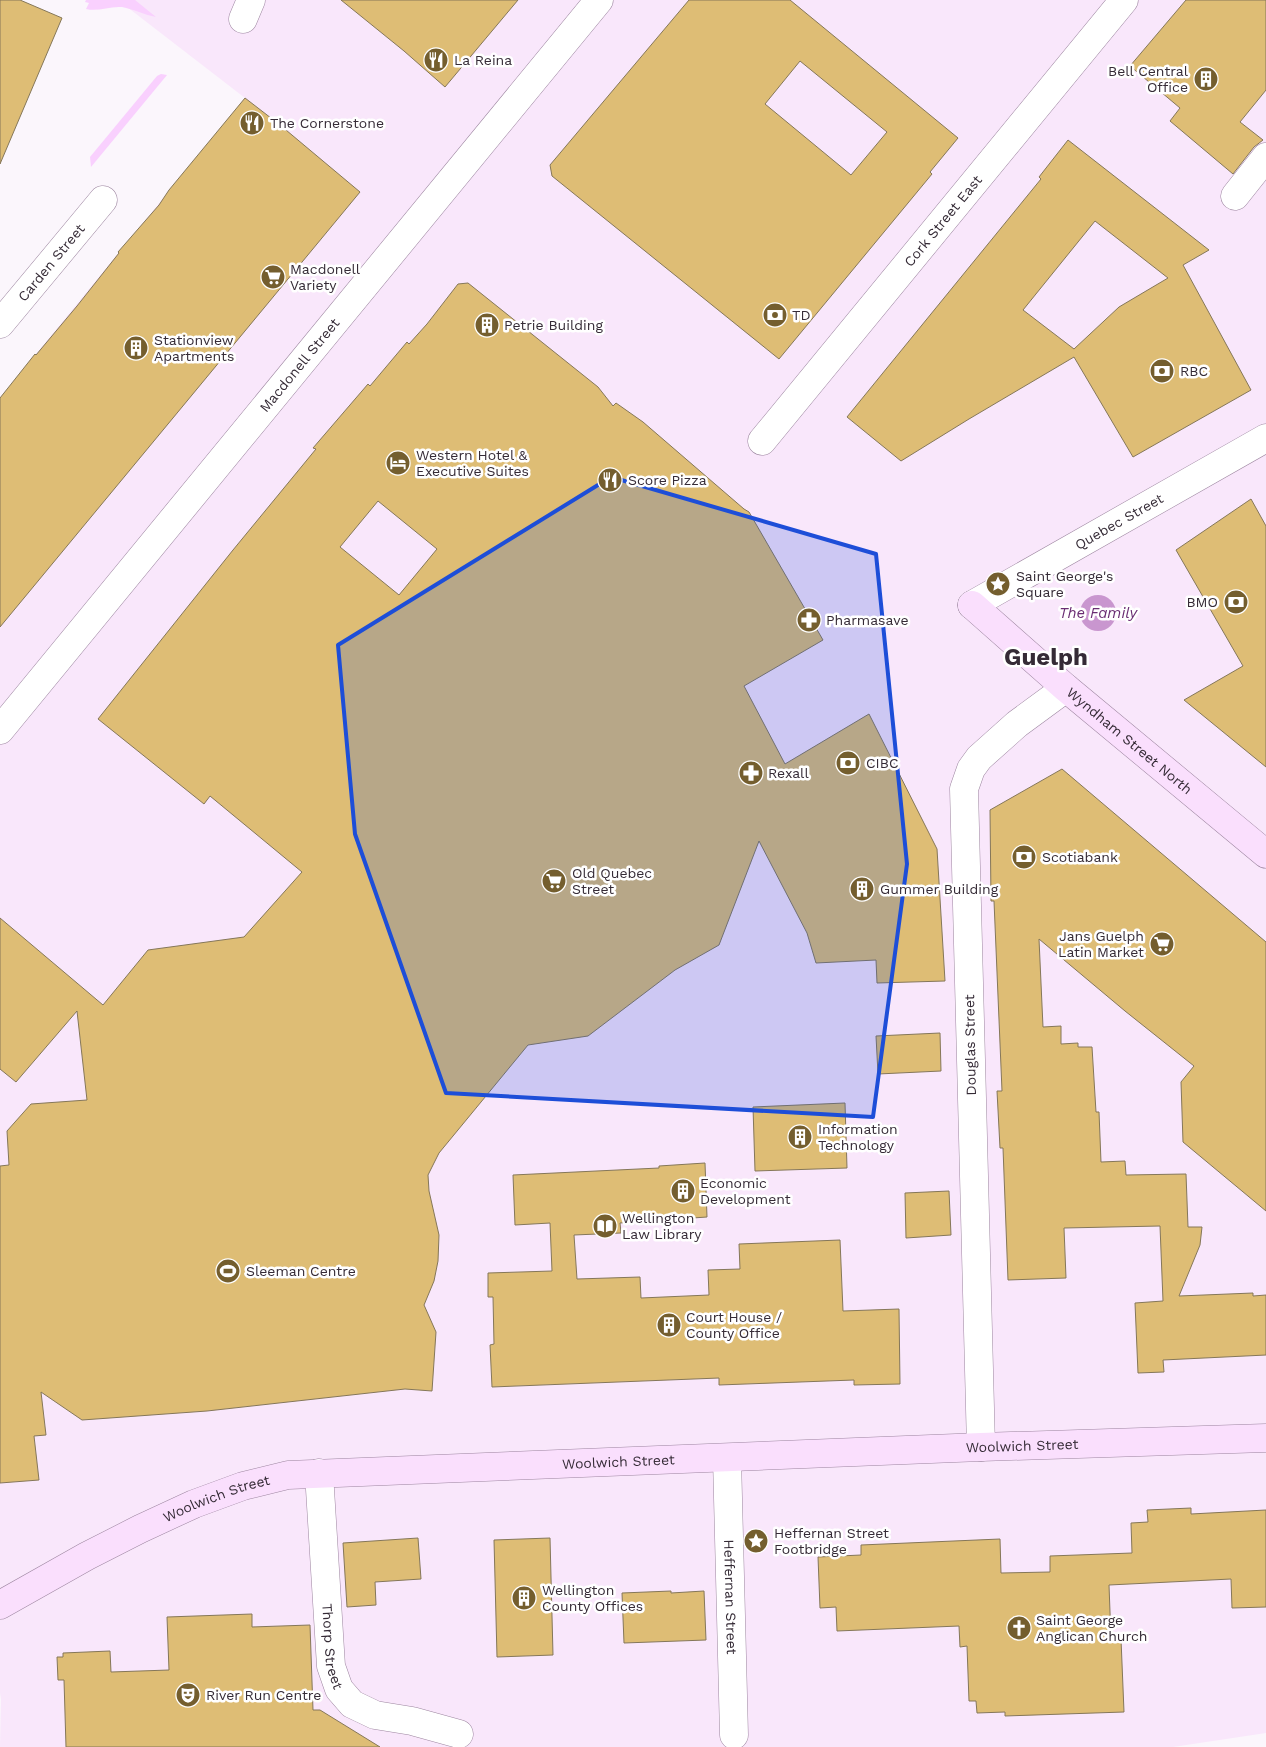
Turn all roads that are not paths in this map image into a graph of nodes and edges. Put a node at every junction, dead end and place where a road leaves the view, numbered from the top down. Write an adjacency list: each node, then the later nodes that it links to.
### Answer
1 (599, 0): 11 (street, Macdonell Street)
2 (1124, 0): 8 (street, Cork Street East)
3 (1266, 157): 4 (street)
4 (1235, 196)
5 (103, 200): 6 (street, Carden Street)
6 (0, 324)
7 (1266, 438): 9 (street, Quebec Street)
8 (762, 441)
9 (972, 605): 10 (main road, Wyndham Street North)
10 (1066, 688): 12 (main road, Wyndham Street North); 14 (street, Douglas Street)
11 (0, 730)
12 (1266, 854)
13 (1266, 1438): 14 (main road, Woolwich Street)
14 (981, 1447): 15 (main road, Woolwich Street)
15 (727, 1458): 16 (main road, Woolwich Street); 19 (street, Heffernan Street)
16 (319, 1473): 17 (main road, Woolwich Street); 18 (street, Thorp Street)
17 (0, 1605)
18 (459, 1734)
19 (734, 1735)

